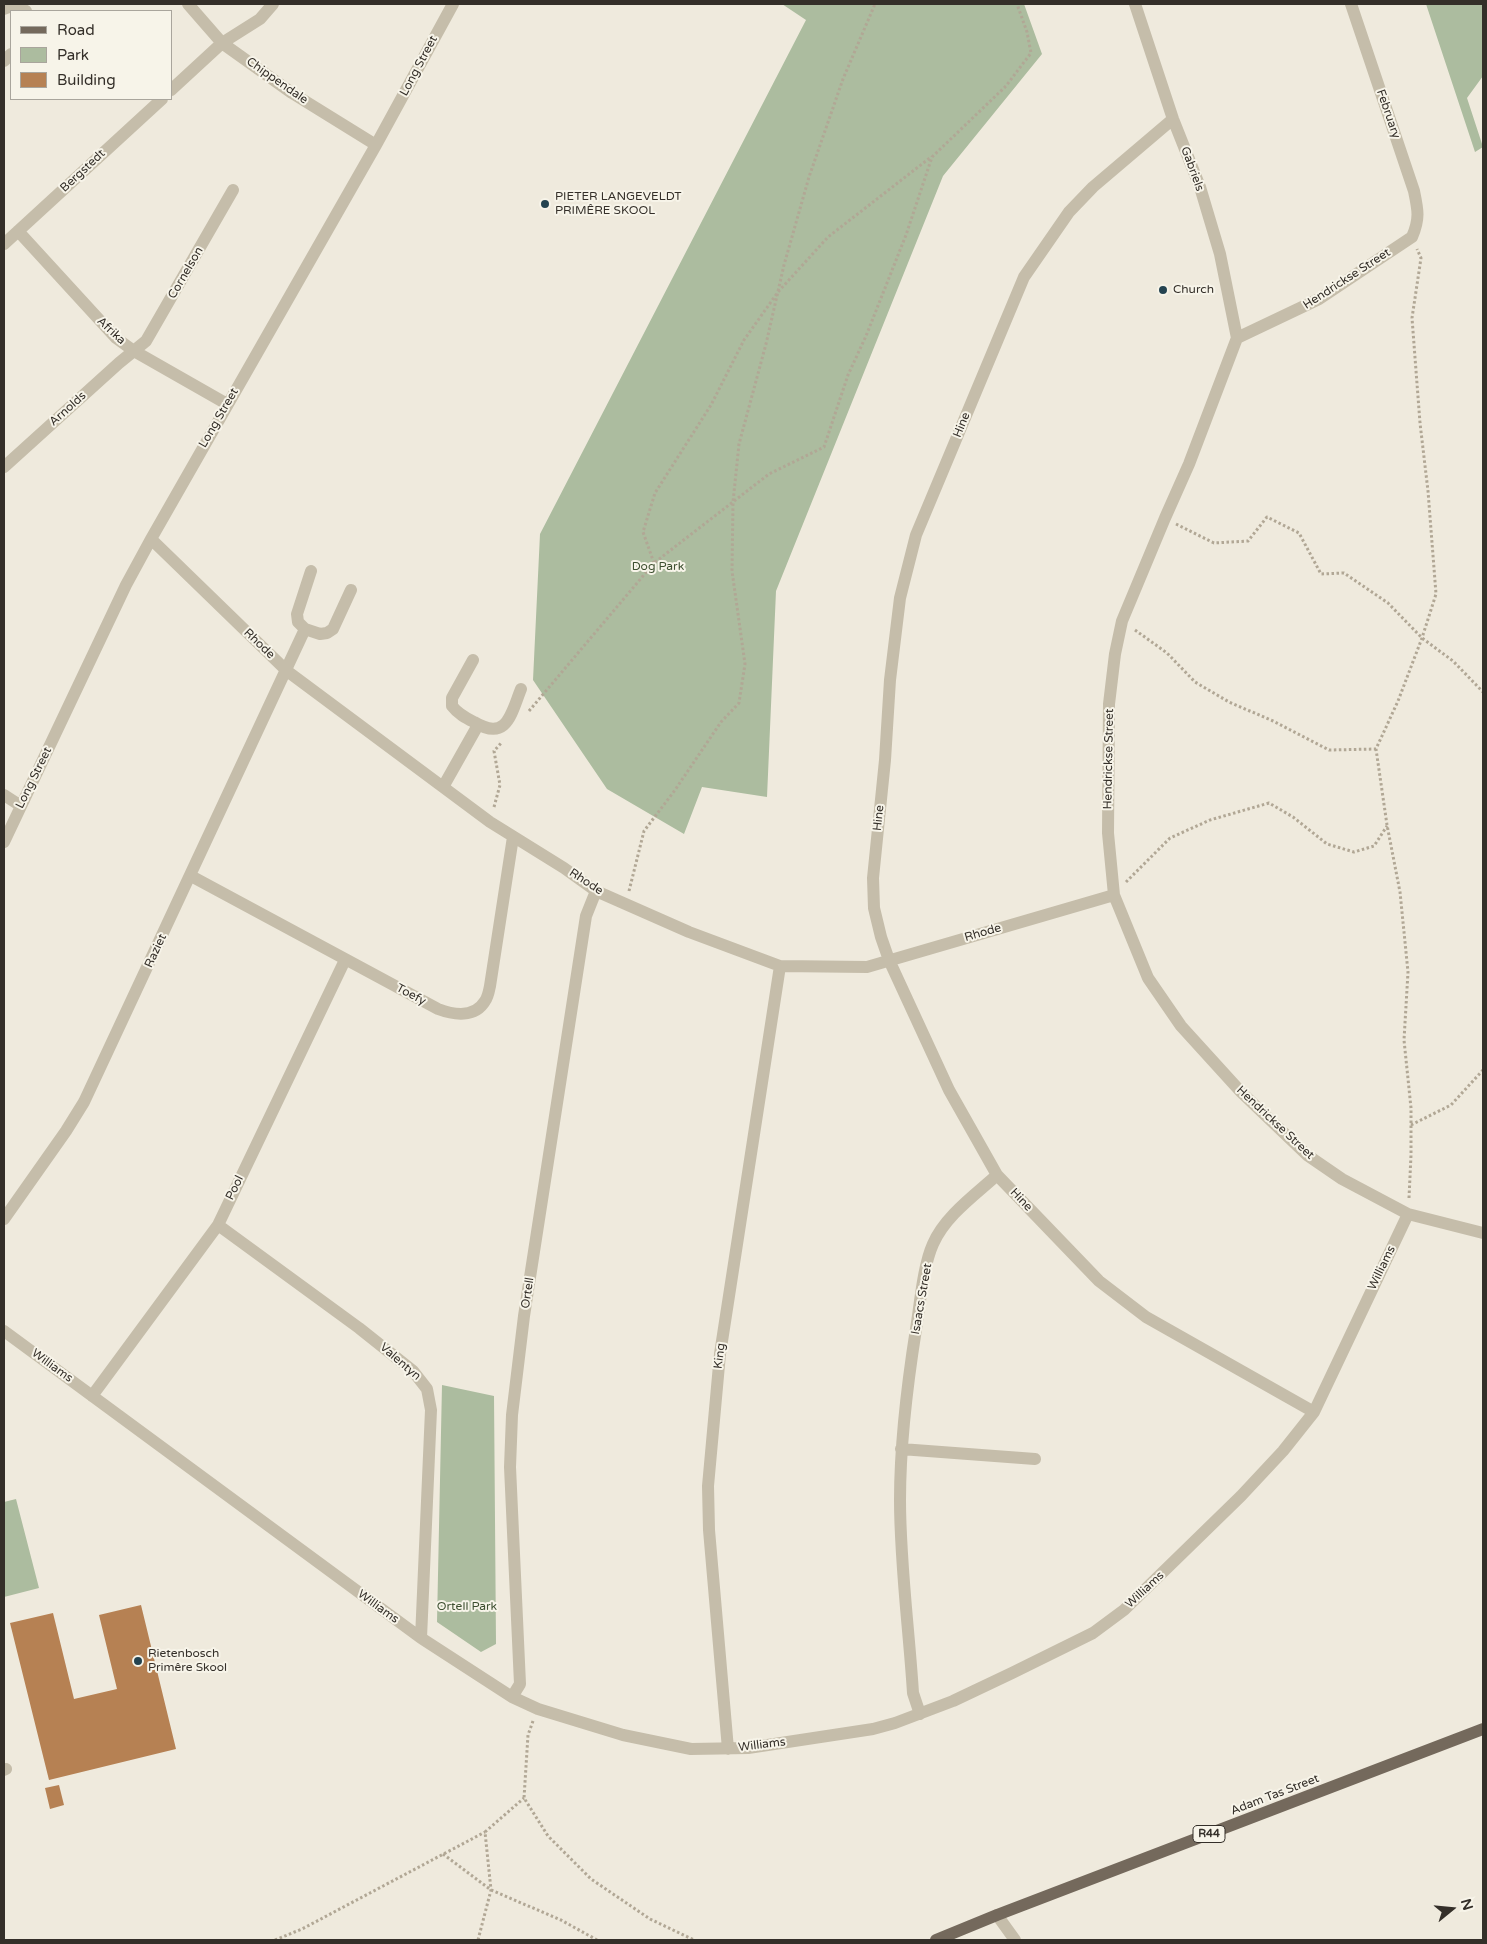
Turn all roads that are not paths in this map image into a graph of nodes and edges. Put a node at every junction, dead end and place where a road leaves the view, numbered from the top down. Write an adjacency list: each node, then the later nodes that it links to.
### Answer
1 (188, 4): 8 (street, Chippendale)
2 (273, 4): 8 (street)
3 (452, 4): 12 (street, Long Street)
4 (1135, 4): 11 (street, Gabriels)
5 (1351, 4): 14 (street, February)
6 (4, 9): 7 (street)
7 (23, 10)
8 (222, 43): 9 (street); 12 (street, Chippendale)
9 (172, 89)
10 (161, 100): 15 (street, Bergstedt)
11 (1173, 119): 17 (street, Gabriels); 38 (street, Hine)
12 (376, 145): 19 (street, Long Street)
13 (234, 190): 18 (street, Cornelson)
14 (1418, 225): 17 (street, Hendrickse Street)
15 (18, 231): 16 (street, Bergstedt); 18 (street, Afrika)
16 (4, 244)
17 (1237, 338): 36 (street, Hendrickse Street)
18 (134, 351): 19 (street, Afrika); 20 (street, Arnolds)
19 (227, 404): 21 (street, Long Street)
20 (4, 467)
21 (151, 539): 26 (street, Rhode); 31 (street, Long Street)
22 (312, 571): 24 (street)
23 (351, 590): 24 (street)
24 (305, 629): 26 (street, Raziet)
25 (473, 660): 28 (street)
26 (287, 671): 29 (street, Rhode); 34 (street, Raziet)
27 (521, 689): 28 (street)
28 (478, 725): 29 (street)
29 (443, 787): 32 (street, Rhode)
30 (4, 795): 31 (street)
31 (20, 806): 33 (street, Long Street)
32 (513, 837): 35 (street, Rhode); 37 (street, Toefy)
33 (4, 842)
34 (191, 876): 37 (street, Toefy); 42 (street, Raziet)
35 (596, 891): 39 (street, Rhode); 51 (street, Ortell)
36 (1114, 895): 38 (street, Rhode); 41 (street, Hendrickse Street)
37 (345, 960): 43 (street, Pool)
38 (889, 960): 39 (street, Rhode); 40 (street, Hine)
39 (780, 966): 54 (street, King)
40 (997, 1175): 47 (street, Hine); 48 (street, Isaacs Street)
41 (1408, 1214): 44 (street, Hendrickse Street); 47 (street, Williams)
42 (4, 1220)
43 (218, 1225): 46 (street, Pool); 50 (street, Valentyn)
44 (1483, 1233)
45 (4, 1331): 46 (street, Williams)
46 (92, 1396): 50 (street, Williams)
47 (1314, 1412): 52 (street, Williams)
48 (901, 1448): 49 (street); 52 (street, Isaacs Street)
49 (1035, 1459)
50 (422, 1638): 51 (street, Williams)
51 (512, 1697): 54 (street, Williams)
52 (920, 1714): 54 (street, Williams)
53 (1483, 1729): 55 (main road, Adam Tas Street / R44)
54 (728, 1749)
55 (998, 1915): 56 (main road, Adam Tas Street / R44); 57 (street)
56 (936, 1940)
57 (1015, 1940)

